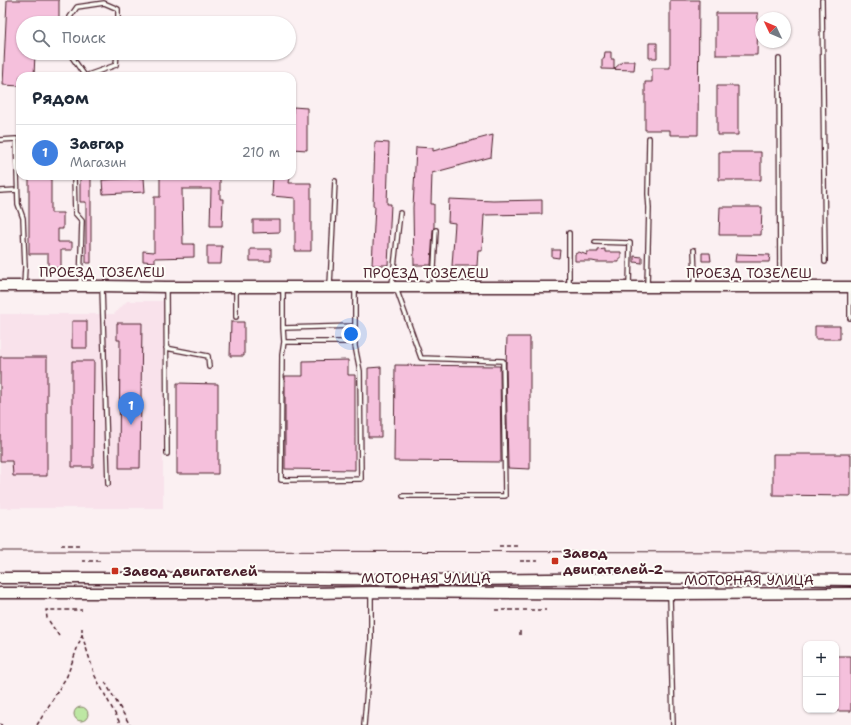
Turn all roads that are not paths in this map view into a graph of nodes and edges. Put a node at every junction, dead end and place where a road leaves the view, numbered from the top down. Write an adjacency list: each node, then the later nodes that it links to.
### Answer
1 (822, 0): 22 (lane)
2 (71, 16): 3 (lane)
3 (118, 16)
4 (779, 59): 38 (lane)
5 (74, 60): 7 (lane)
6 (116, 60): 8 (lane)
7 (82, 72)
8 (95, 72)
9 (649, 138): 36 (lane)
10 (0, 140): 11 (lane)
11 (16, 140)
12 (17, 180): 16 (lane)
13 (74, 180): 25 (lane)
14 (335, 181): 30 (lane)
15 (0, 190): 16 (lane)
16 (17, 190): 24 (lane)
17 (400, 213): 32 (lane)
18 (436, 230): 33 (lane)
19 (569, 233): 34 (lane)
20 (595, 242): 35 (lane)
21 (694, 250): 37 (lane)
22 (825, 262)
23 (0, 286): 24 (main road, ПРОЕЗД ТОЗЕЛЕШ)
24 (24, 286): 25 (main road, ПРОЕЗД ТОЗЕЛЕШ)
25 (80, 286): 26 (main road, ПРОЕЗД ТОЗЕЛЕШ)
26 (102, 286): 27 (main road, ПРОЕЗД ТОЗЕЛЕШ); 49 (lane)
27 (166, 287): 28 (main road, ПРОЕЗД ТОЗЕЛЕШ); 46 (lane)
28 (236, 287): 29 (main road, ПРОЕЗД ТОЗЕЛЕШ); 40 (lane)
29 (283, 287): 30 (main road, ПРОЕЗД ТОЗЕЛЕШ); 43 (lane)
30 (330, 287): 31 (main road, ПРОЕЗД ТОЗЕЛЕШ)
31 (355, 287): 32 (main road, ПРОЕЗД ТОЗЕЛЕШ); 42 (lane)
32 (393, 287): 33 (main road, ПРОЕЗД ТОЗЕЛЕШ); 50 (lane)
33 (433, 287): 34 (main road, ПРОЕЗД ТОЗЕЛЕШ)
34 (569, 287): 35 (main road, ПРОЕЗД ТОЗЕЛЕШ)
35 (629, 287): 36 (main road, ПРОЕЗД ТОЗЕЛЕШ)
36 (647, 287): 37 (main road, ПРОЕЗД ТОЗЕЛЕШ)
37 (692, 287): 38 (main road, ПРОЕЗД ТОЗЕЛЕШ)
38 (780, 287): 39 (main road, ПРОЕЗД ТОЗЕЛЕШ)
39 (850, 287): 41 (lane)
40 (236, 317)
41 (850, 318)
42 (355, 326): 43 (lane); 45 (lane)
43 (283, 328): 44 (lane)
44 (284, 342): 45 (lane); 45 (lane)
45 (355, 342)
46 (166, 348): 47 (lane); 48 (lane)
47 (209, 367)
48 (167, 454)
49 (108, 484)
50 (403, 496)
51 (0, 578): 52 (main road, МОТОРНАЯ УЛИЦА)
52 (314, 579): 53 (main road, МОТОРНАЯ УЛИЦА); 58 (main road)
53 (760, 579): 54 (main road, МОТОРНАЯ УЛИЦА); 61 (main road)
54 (782, 579): 55 (main road, МОТОРНАЯ УЛИЦА); 62 (main road)
55 (851, 580)
56 (0, 592): 58 (main road, МОТОРНАЯ УЛИЦА)
57 (371, 592): 58 (main road, МОТОРНАЯ УЛИЦА); 60 (main road, МОТОРНАЯ УЛИЦА); 63 (lane)
58 (313, 593)
59 (851, 593): 62 (main road, МОТОРНАЯ УЛИЦА)
60 (670, 594): 61 (main road, МОТОРНАЯ УЛИЦА); 64 (lane)
61 (760, 594): 62 (main road, МОТОРНАЯ УЛИЦА)
62 (782, 594)
63 (364, 725)
64 (673, 725)

